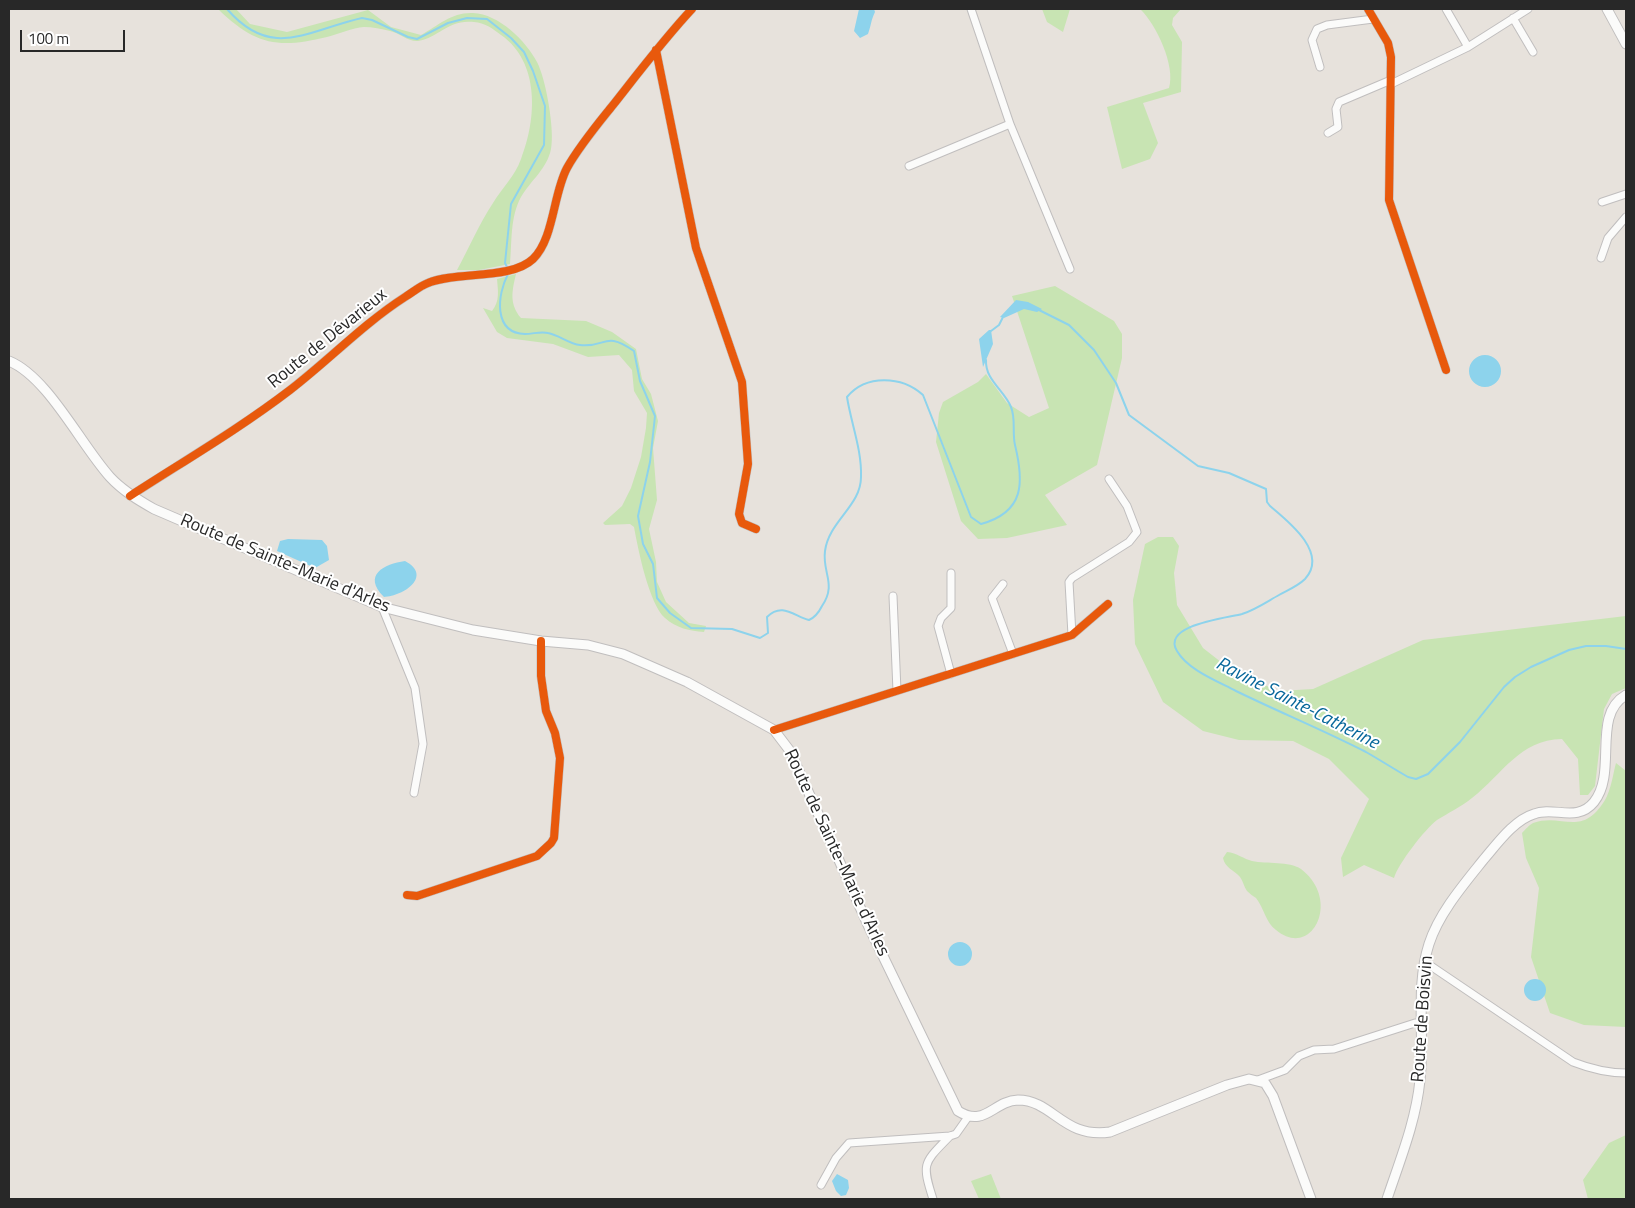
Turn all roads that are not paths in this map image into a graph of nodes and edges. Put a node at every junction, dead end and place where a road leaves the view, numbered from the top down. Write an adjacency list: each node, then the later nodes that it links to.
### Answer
1 (692, 9): 11 (street, Route de Dévarieux)
2 (971, 9): 15 (street)
3 (1368, 9): 8 (street)
4 (1446, 9): 10 (street)
5 (1528, 9): 7 (street)
6 (1607, 9): 9 (main road)
7 (1513, 18): 10 (street); 12 (street)
8 (1373, 19): 13 (street); 14 (street)
9 (1626, 44)
10 (1468, 47): 14 (street)
11 (656, 50): 26 (street, Route de Dévarieux); 27 (street)
12 (1533, 52)
13 (1320, 67)
14 (1391, 82): 16 (street); 24 (street)
15 (1010, 124): 17 (street); 22 (street)
16 (1328, 132)
17 (909, 166)
18 (1626, 194): 19 (street)
19 (1602, 202)
20 (1626, 217): 21 (street)
21 (1601, 258)
22 (1070, 269)
23 (9, 361): 26 (main road, Route de Sainte-Marie d'Arles)
24 (1446, 370)
25 (1109, 479): 33 (street)
26 (130, 496): 32 (main road, Route de Sainte-Marie d'Arles)
27 (756, 529)
28 (951, 573): 36 (street)
29 (1003, 584): 35 (street)
30 (893, 596): 37 (street)
31 (1108, 604): 33 (street)
32 (382, 607): 34 (main road, Route de Sainte-Marie d'Arles); 40 (street)
33 (1072, 635): 35 (street)
34 (541, 641): 39 (main road, Route de Sainte-Marie d'Arles); 41 (street)
35 (1013, 654): 36 (street)
36 (951, 674): 37 (street)
37 (896, 692): 39 (street)
38 (1626, 695): 42 (main road, Route de Boisvin)
39 (774, 730): 46 (main road, Route de Sainte-Marie d'Arles)
40 (414, 793)
41 (407, 895)
42 (1425, 962): 43 (main road, Route de Boisvin); 44 (street)
43 (1421, 1023): 45 (street); 51 (main road, Route de Boisvin)
44 (1626, 1073)
45 (1258, 1080): 46 (main road); 50 (main road)
46 (968, 1117): 47 (street)
47 (950, 1136): 48 (street); 49 (street)
48 (821, 1185)
49 (933, 1199)
50 (1311, 1199)
51 (1387, 1199)

